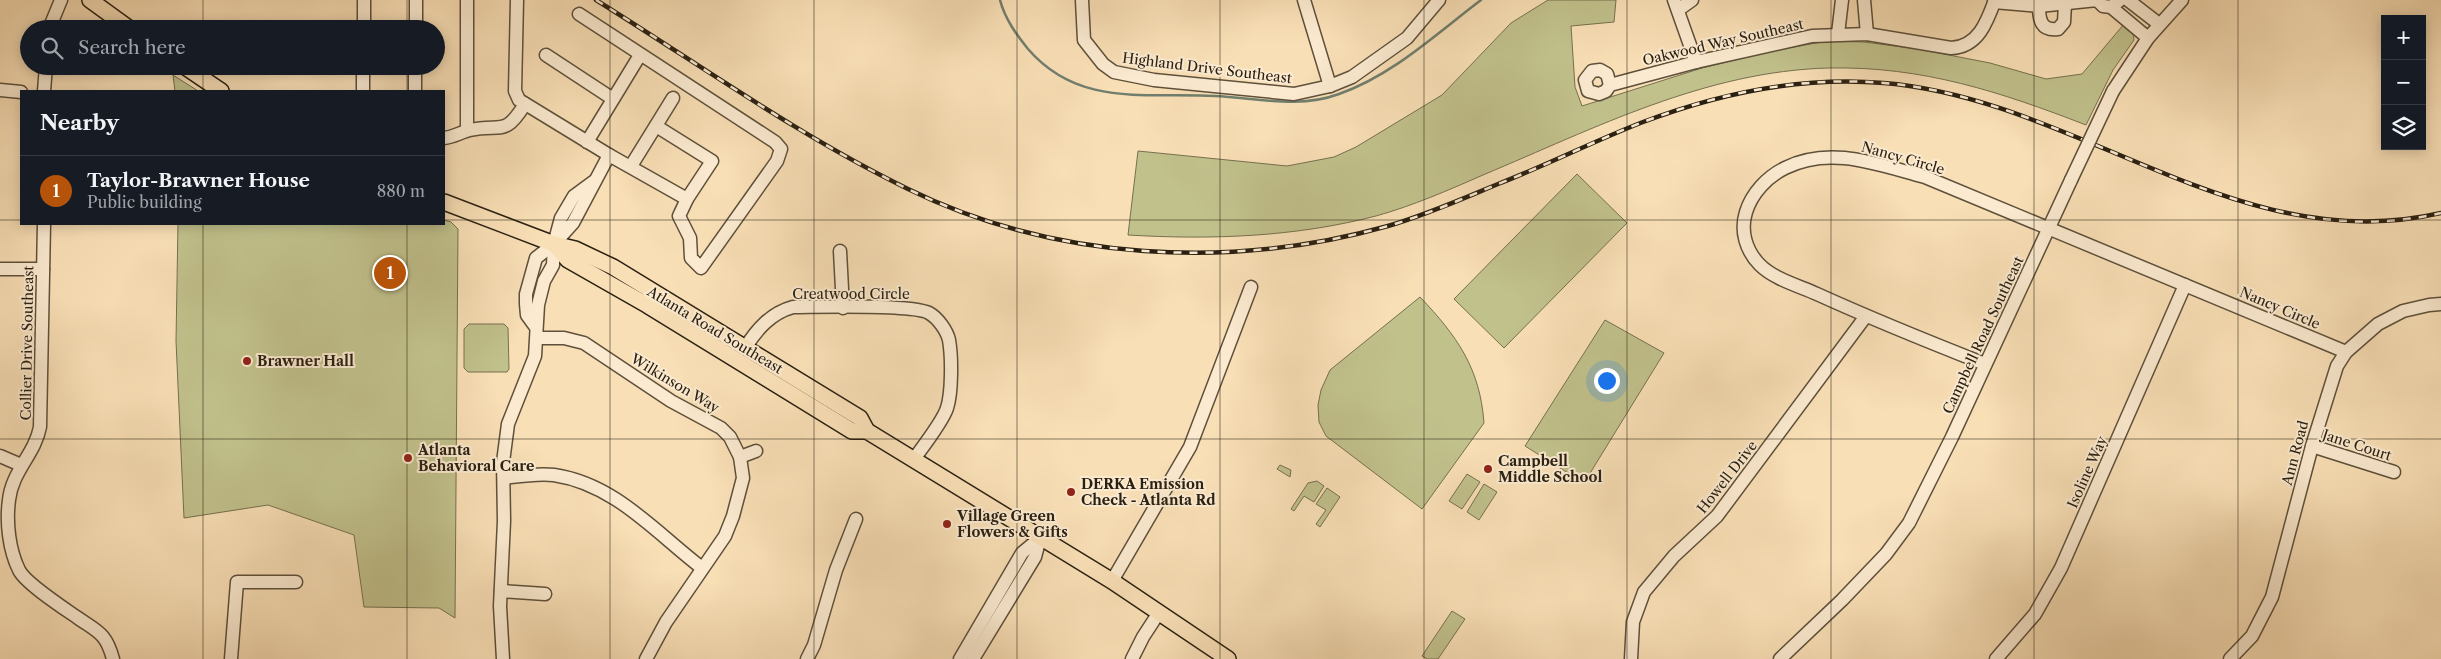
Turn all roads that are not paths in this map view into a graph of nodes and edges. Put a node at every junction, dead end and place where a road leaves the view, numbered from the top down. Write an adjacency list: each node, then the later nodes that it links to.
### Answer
1 (61, 0): 22 (street)
2 (90, 0): 23 (main road)
3 (364, 0): 24 (street)
4 (416, 0): 25 (street)
5 (467, 0): 49 (street)
6 (517, 0): 47 (street)
7 (1082, 0): 38 (street, Highland Drive Southeast)
8 (1304, 0): 38 (street)
9 (1439, 0): 38 (street, Highland Drive Southeast)
10 (1692, 0): 19 (street)
11 (1842, 0): 27 (street)
12 (1864, 0): 28 (street)
13 (2097, 0): 17 (street); 18 (street)
14 (2128, 0): 26 (street)
15 (2182, 0): 26 (street, Campbell Road Southeast)
16 (1995, 1): 20 (street); 28 (street, Oakwood Way Southeast)
17 (2065, 4): 20 (street); 20 (street)
18 (2115, 4): 29 (street)
19 (1676, 5): 32 (street)
20 (2039, 6)
21 (579, 14): 30 (street)
22 (53, 20)
23 (118, 20)
24 (364, 20)
25 (416, 20)
26 (2159, 24): 29 (street, Campbell Road Southeast)
27 (1838, 34): 28 (street, Oakwood Way Southeast); 32 (street, Oakwood Way Southeast)
28 (1867, 34)
29 (2148, 38): 58 (street, Campbell Road Southeast, bridge)
30 (640, 55): 46 (street); 55 (street)
31 (546, 56): 46 (street)
32 (1696, 62): 37 (street, Oakwood Way Southeast)
33 (45, 75): 40 (street)
34 (197, 75): 41 (main road)
35 (363, 75): 42 (street)
36 (415, 75): 43 (street)
37 (1610, 85)
38 (1330, 86)
39 (0, 90): 44 (street)
40 (44, 90)
41 (220, 90)
42 (363, 90)
43 (415, 90)
44 (20, 92)
45 (673, 98): 48 (street)
46 (613, 99): 51 (street)
47 (525, 104): 49 (street); 51 (street)
48 (656, 126): 53 (street); 55 (street)
49 (467, 130): 50 (street)
50 (445, 138)
51 (587, 142): 52 (street)
52 (609, 155): 53 (street); 54 (street)
53 (631, 166): 55 (street)
54 (593, 182): 59 (street); 59 (street)
55 (687, 199)
56 (445, 202): 59 (main road, Atlanta Road Southeast)
57 (44, 225): 62 (street, Collier Drive Southeast)
58 (2048, 229): 63 (street, Nancy Circle); 67 (street, Nancy Circle); 71 (street, Campbell Road Southeast)
59 (554, 244): 68 (street); 69 (main road, Atlanta Road Southeast); 72 (main road, Atlanta Road Southeast)
60 (840, 251): 66 (street)
61 (0, 269): 62 (street)
62 (44, 269): 78 (street, Collier Drive Southeast)
63 (2185, 285): 70 (street, Nancy Circle); 100 (street, Isoline Way)
64 (1251, 287): 85 (street)
65 (2441, 304): 70 (street, Ann Road)
66 (843, 308): 69 (street, Creatwood Circle); 77 (street, Creatwood Circle)
67 (1866, 316): 71 (street, Nancy Circle); 98 (street, Howell Drive)
68 (536, 332): 76 (street, Wilkinson Way); 80 (street)
69 (745, 348): 72 (main road, Atlanta Road Southeast)
70 (2346, 352): 73 (street, Ann Road)
71 (1986, 364): 99 (street, Campbell Road Southeast)
72 (867, 431): 77 (main road, Atlanta Road Southeast)
73 (2312, 446): 79 (street, Jane Court); 101 (street, Ann Road)
74 (756, 450): 76 (street)
75 (0, 456): 78 (street)
76 (740, 457): 83 (street, Wilkinson Way)
77 (914, 459): 82 (main road, Atlanta Road Southeast)
78 (21, 465): 89 (street, Collier Drive Southeast)
79 (2394, 472)
80 (504, 478): 83 (street); 86 (street)
81 (856, 519): 93 (street)
82 (1040, 538): 85 (main road, Atlanta Road Southeast); 94 (street); 95 (street)
83 (702, 568): 92 (street, Wilkinson Way)
84 (296, 582): 90 (street)
85 (1112, 582): 88 (main road, Atlanta Road Southeast)
86 (501, 591): 87 (street); 91 (street)
87 (545, 594)
88 (1158, 614): 96 (street); 97 (main road, Atlanta Road Southeast)
89 (113, 659)
90 (231, 659)
91 (503, 659)
92 (646, 659)
93 (807, 659)
94 (960, 659)
95 (973, 659)
96 (1132, 659)
97 (1228, 659)
98 (1631, 659)
99 (1780, 659)
100 (1996, 659)
101 (2230, 659)

